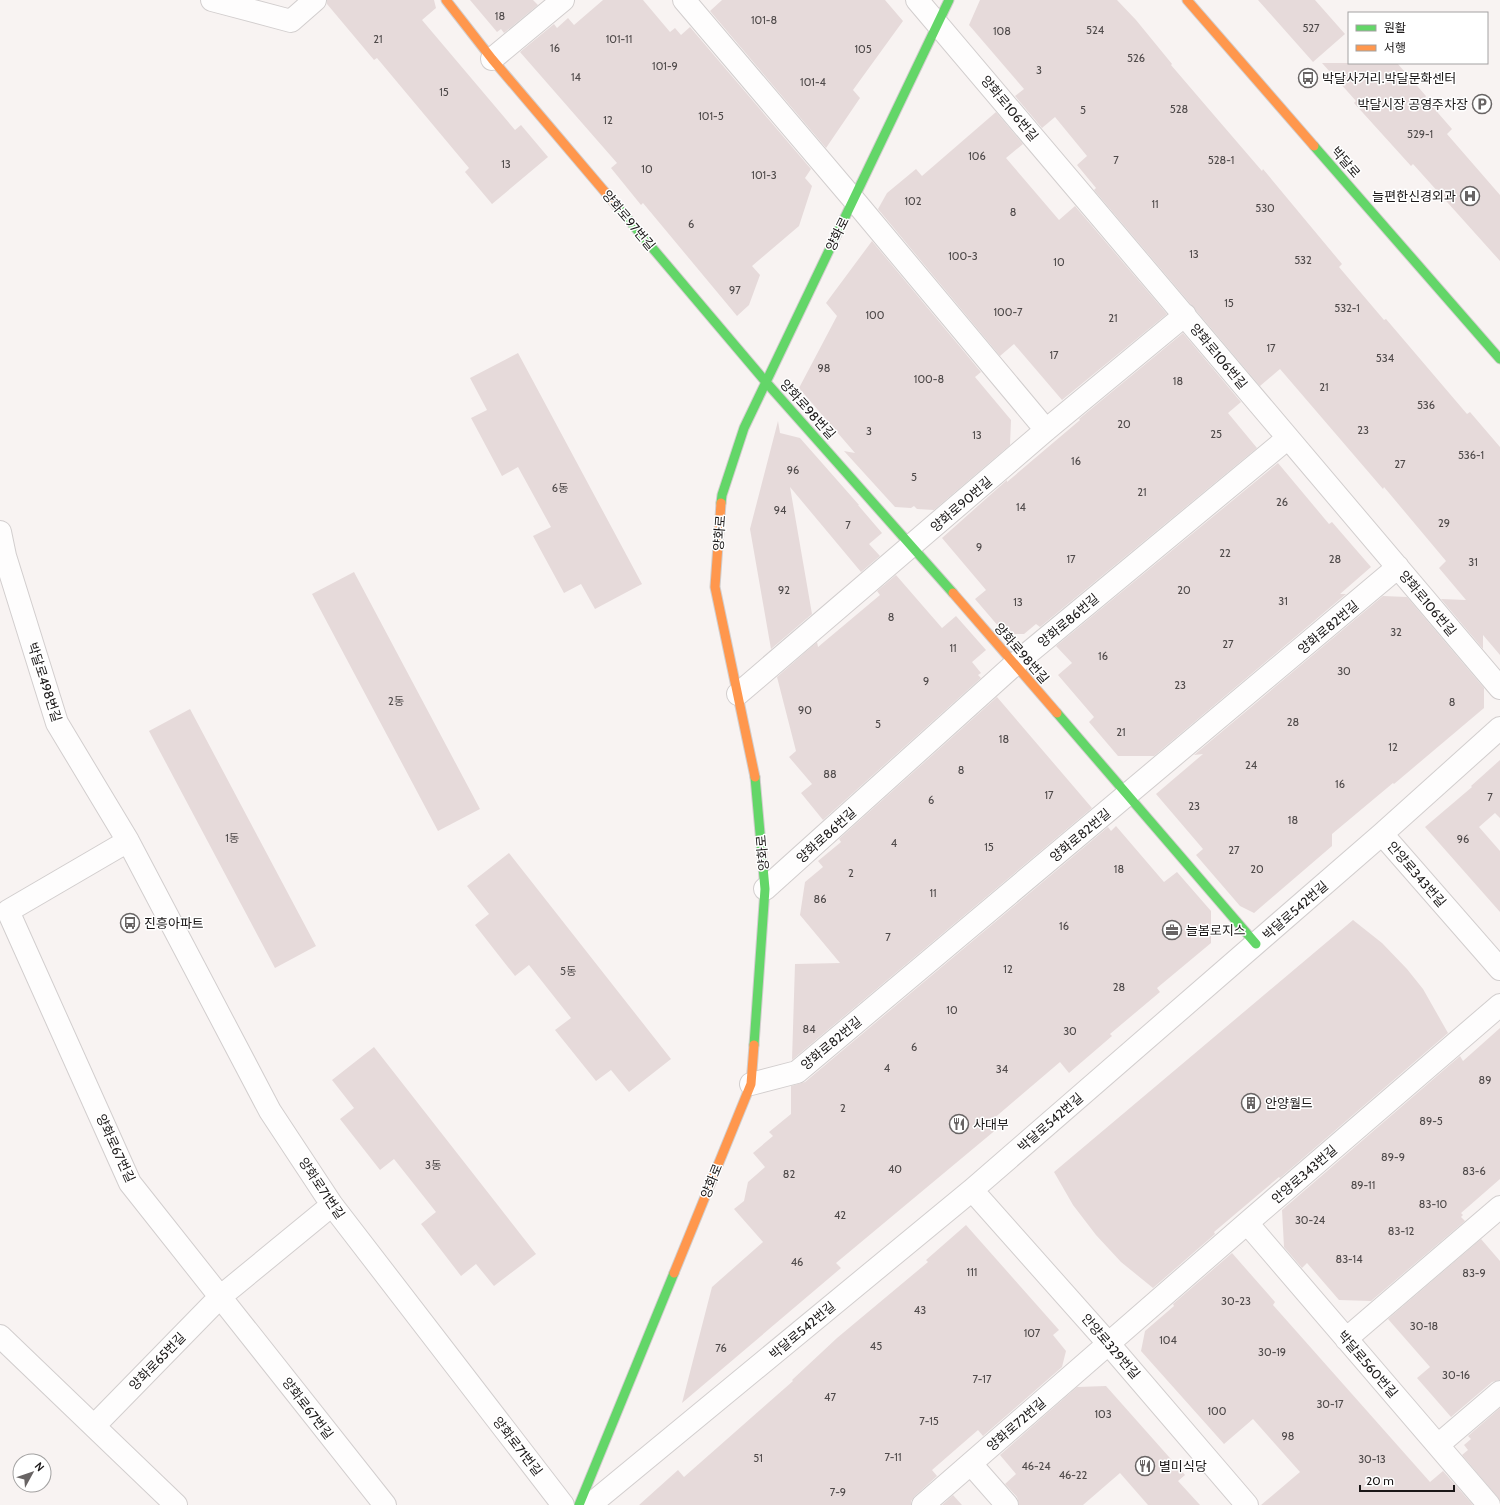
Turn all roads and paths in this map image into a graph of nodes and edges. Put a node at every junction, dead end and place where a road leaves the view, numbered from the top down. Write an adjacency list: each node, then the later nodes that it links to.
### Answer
1 (212, 0): 2 (street)
2 (315, 0)
3 (446, 0): 10 (street, 양화로97번길)
4 (563, 0): 10 (street)
5 (684, 0): 11 (street, 양화로)
6 (917, 0): 9 (street, 양화로106번길)
7 (949, 0): 9 (street, 양화로)
8 (1188, 0): 13 (street, 박달로)
9 (938, 24): 11 (street, 양화로); 12 (street, 양화로106번길)
10 (492, 59): 14 (street, 양화로97번길)
11 (854, 200): 14 (street, 양화로); 15 (street, 양화로)
12 (1185, 315): 15 (street, 양화로90번길); 16 (street, 양화로106번길)
13 (1500, 359)
14 (765, 381): 18 (street, 양화로98번길); 22 (street, 양화로)
15 (1046, 430): 18 (street, 양화로90번길)
16 (1288, 438): 19 (street, 양화로106번길); 20 (street, 양화로86번길)
17 (0, 532): 26 (street, 박달로498번길)
18 (912, 545): 20 (street, 양화로98번길); 22 (street, 양화로90번길)
19 (1398, 567): 21 (street, 양화로106번길); 24 (street, 양화로82번길)
20 (1015, 664): 24 (street, 양화로98번길); 27 (street, 양화로86번길)
21 (1500, 688)
22 (738, 694): 27 (street, 양화로)
23 (1500, 728): 25 (street, 박달로542번길)
24 (1127, 796): 28 (street, 양화로98번길); 31 (street, 양화로82번길)
25 (1382, 834): 28 (street, 박달로542번길); 29 (street, 안양로343번길)
26 (128, 841): 33 (street, 양화로71번길); 36 (street, 양화로67번길)
27 (765, 889): 31 (street, 양화로)
28 (1256, 944): 32 (street, 박달로542번길)
29 (1500, 969)
30 (1500, 1006): 35 (street, 안양로343번길)
31 (751, 1084): 47 (street, 양화로)
32 (972, 1190): 39 (street, 안양로329번길); 48 (street, 박달로542번길)
33 (332, 1205): 36 (street, 양화로65번길); 46 (street, 양화로71번길)
34 (1500, 1207): 38 (street)
35 (1246, 1223): 38 (street, 박달로560번길); 39 (street, 안양로343번길)
36 (220, 1297): 41 (street, 양화로65번길); 45 (street, 양화로67번길)
37 (0, 1336): 41 (street)
38 (1346, 1339): 42 (street, 박달로560번길)
39 (1108, 1343): 43 (street, 양화로72번길); 51 (street, 안양로329번길)
40 (1500, 1392): 42 (street)
41 (94, 1426): 44 (street)
42 (1438, 1445): 52 (street, 박달로560번길)
43 (971, 1464): 49 (street, 양화로72번길); 50 (street)
44 (176, 1505)
45 (385, 1505)
46 (563, 1505)
47 (579, 1505)
48 (590, 1505)
49 (923, 1505)
50 (1006, 1505)
51 (1247, 1505)
52 (1489, 1505)

